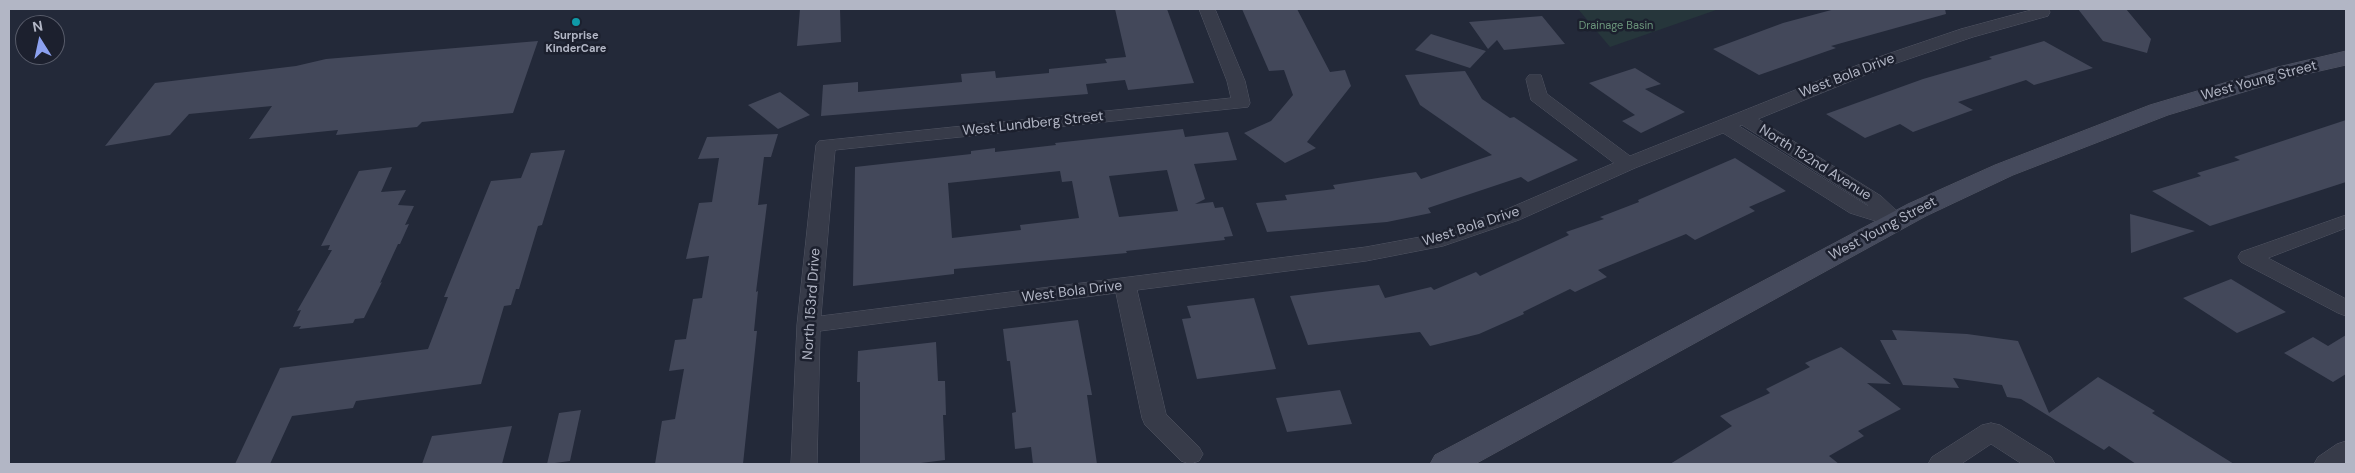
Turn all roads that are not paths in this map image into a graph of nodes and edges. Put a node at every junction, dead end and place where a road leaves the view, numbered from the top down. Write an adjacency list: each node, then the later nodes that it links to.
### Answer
1 (1207, 9): 6 (street, West Lundberg Street)
2 (2039, 11): 5 (street, West Bola Drive)
3 (2346, 58): 8 (street, West Young Street)
4 (1535, 79): 7 (street)
5 (1733, 121): 7 (street, West Bola Drive); 8 (street, North 152nd Avenue)
6 (826, 145): 12 (street, North 153rd Drive)
7 (1628, 164): 10 (street, West Bola Drive)
8 (1895, 221): 16 (street, West Young Street)
9 (2346, 221): 11 (street)
10 (1125, 285): 12 (street, West Bola Drive); 14 (street)
11 (2346, 308)
12 (809, 325): 15 (street, North 153rd Drive)
13 (2346, 451): 19 (street)
14 (1190, 454)
15 (804, 464)
16 (1447, 464)
17 (1941, 464): 18 (street)
18 (2042, 464)
19 (2327, 464)

